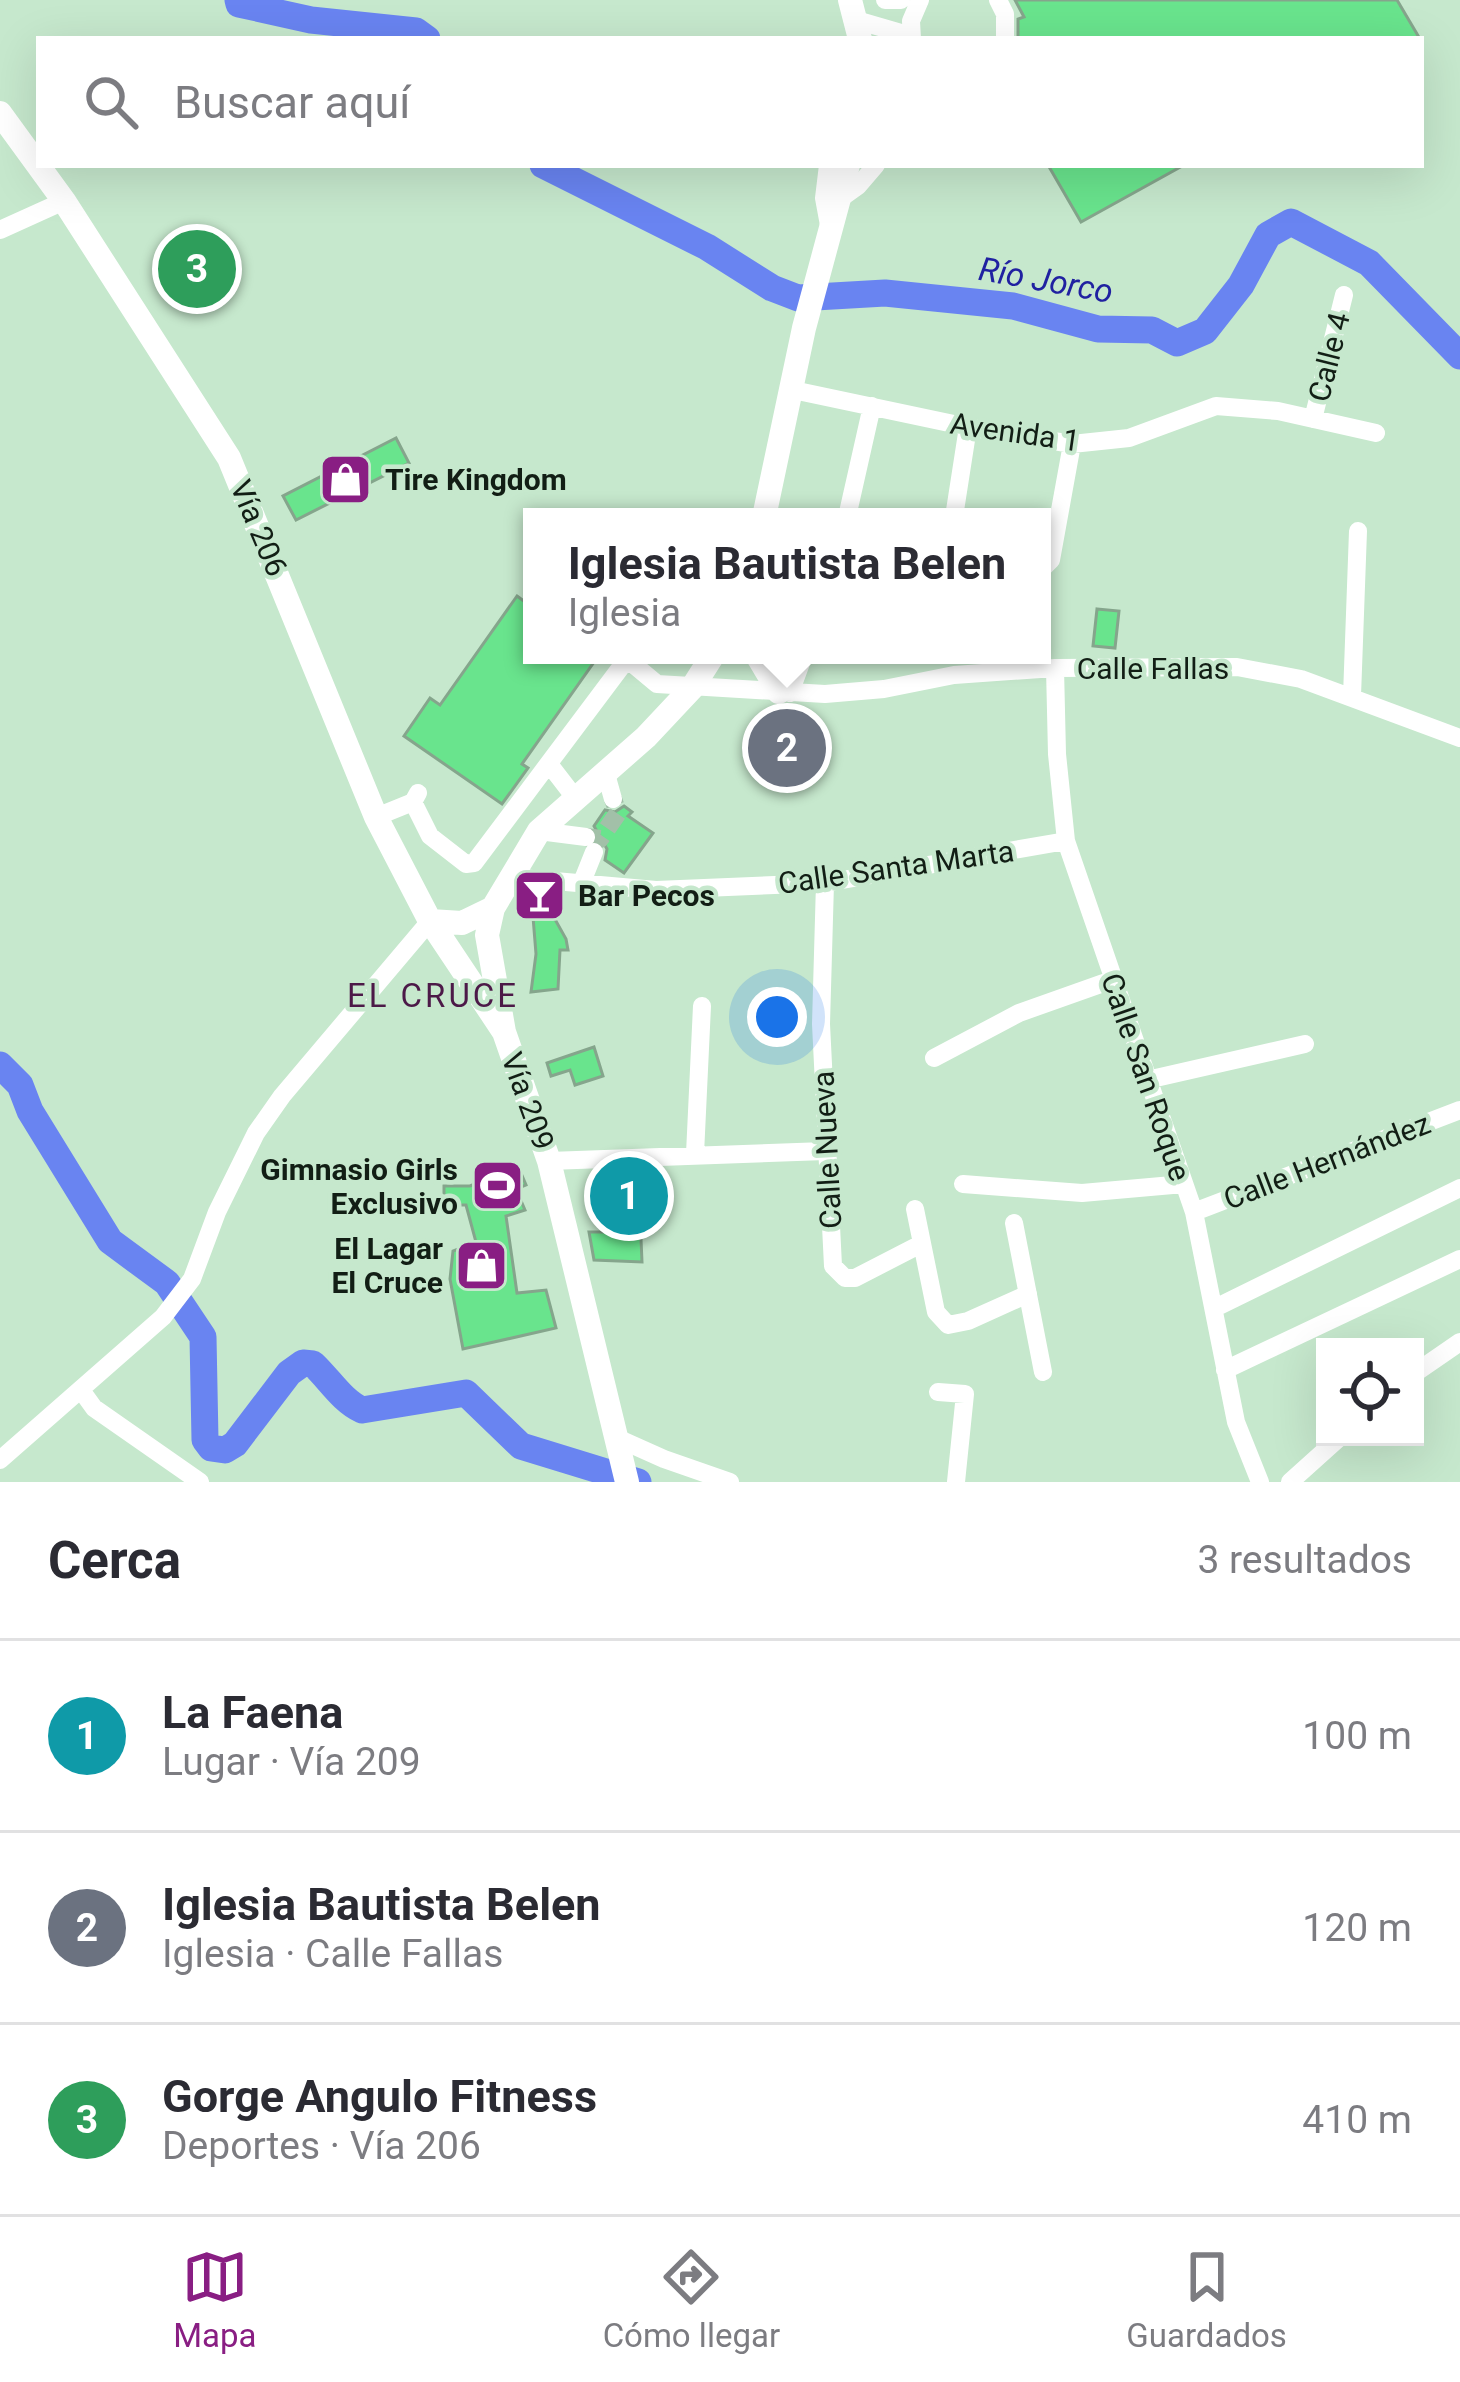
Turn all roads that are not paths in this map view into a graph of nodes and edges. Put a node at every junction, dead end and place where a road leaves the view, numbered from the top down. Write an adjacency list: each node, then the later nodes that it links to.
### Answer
1 (885, 0): 2 (street)
2 (901, 0)
3 (920, 0): 7 (street)
4 (998, 0): 8 (street)
5 (856, 20): 6 (street)
6 (908, 36)
7 (911, 36)
8 (1005, 36)
9 (0, 112): 10 (main road, Vía 206)
10 (36, 162)
11 (40, 168): 15 (main road, Vía 206)
12 (828, 168): 18 (street)
13 (847, 168): 16 (main road)
14 (873, 168): 16 (street)
15 (64, 201): 17 (street); 43 (main road, Vía 206)
16 (837, 201): 18 (main road)
17 (0, 230)
18 (827, 240): 20 (main road)
19 (1344, 295): 22 (street, Calle 4)
20 (793, 389): 21 (street, Avenida 1); 26 (main road)
21 (872, 406): 23 (street, Avenida 1); 27 (street)
22 (1313, 419): 24 (street, Avenida 1); 25 (street, Avenida 1)
23 (968, 427): 25 (street, Avenida 1); 28 (street)
24 (1376, 434)
25 (1072, 444): 30 (street)
26 (766, 508)
27 (850, 508)
28 (956, 508)
29 (1358, 531): 39 (street)
30 (1051, 560)
31 (623, 664): 41 (street, Calle Fallas)
32 (633, 664): 37 (street, Calle Fallas)
33 (707, 664): 37 (main road, Vía 209)
34 (764, 664): 38 (main road)
35 (799, 664): 38 (street)
36 (1055, 668): 38 (street, Calle Fallas); 39 (street, Calle Fallas); 45 (street, Calle San Roque)
37 (692, 688): 38 (street, Calle Fallas); 42 (main road, Vía 209)
38 (785, 692)
39 (1352, 696): 40 (street, Calle Fallas)
40 (1460, 738)
41 (549, 764): 42 (street); 43 (street)
42 (576, 800): 44 (main road, Vía 209)
43 (376, 817): 50 (main road, Vía 206)
44 (539, 831): 46 (main road, Vía 209); 47 (street)
45 (1066, 841): 48 (street, Calle Santa Marta); 52 (street, Calle San Roque)
46 (509, 877): 47 (street, Calle Santa Marta); 49 (main road, Vía 209)
47 (582, 882): 48 (street, Calle Santa Marta)
48 (825, 883): 59 (street, Calle Nueva)
49 (493, 908): 50 (main road); 51 (main road, Vía 209)
50 (430, 921): 51 (main road); 54 (main road, Vía 206); 76 (street)
51 (487, 935): 54 (main road, Vía 209)
52 (1112, 980): 56 (street); 57 (street, Calle San Roque)
53 (702, 1006): 60 (street)
54 (504, 1032): 61 (main road, Vía 209)
55 (1305, 1044): 57 (street)
56 (934, 1058)
57 (1147, 1080): 63 (street, Calle San Roque)
58 (1460, 1110): 66 (street, Calle Hernández)
59 (825, 1151): 60 (street); 68 (street, Calle Nueva)
60 (695, 1154): 61 (street)
61 (550, 1161): 78 (main road, Vía 209)
62 (963, 1184): 63 (street)
63 (1184, 1184): 66 (street, Calle San Roque)
64 (1460, 1188): 71 (street)
65 (915, 1209): 68 (street)
66 (1194, 1212): 71 (street, Calle San Roque)
67 (1014, 1223): 70 (street)
68 (921, 1244): 70 (street)
69 (1460, 1259): 74 (street)
70 (1028, 1294): 75 (street)
71 (1215, 1308): 74 (street, Calle San Roque)
72 (1460, 1342): 73 (street)
73 (1424, 1366)
74 (1225, 1370): 85 (street, Calle San Roque)
75 (1043, 1372)
76 (81, 1390): 80 (street); 81 (street)
77 (938, 1391): 84 (street)
78 (618, 1444): 82 (main road, Vía 209); 83 (street)
79 (1330, 1446): 86 (street)
80 (0, 1460)
81 (188, 1479)
82 (627, 1482)
83 (730, 1482)
84 (956, 1482)
85 (1260, 1482)
86 (1290, 1482)

